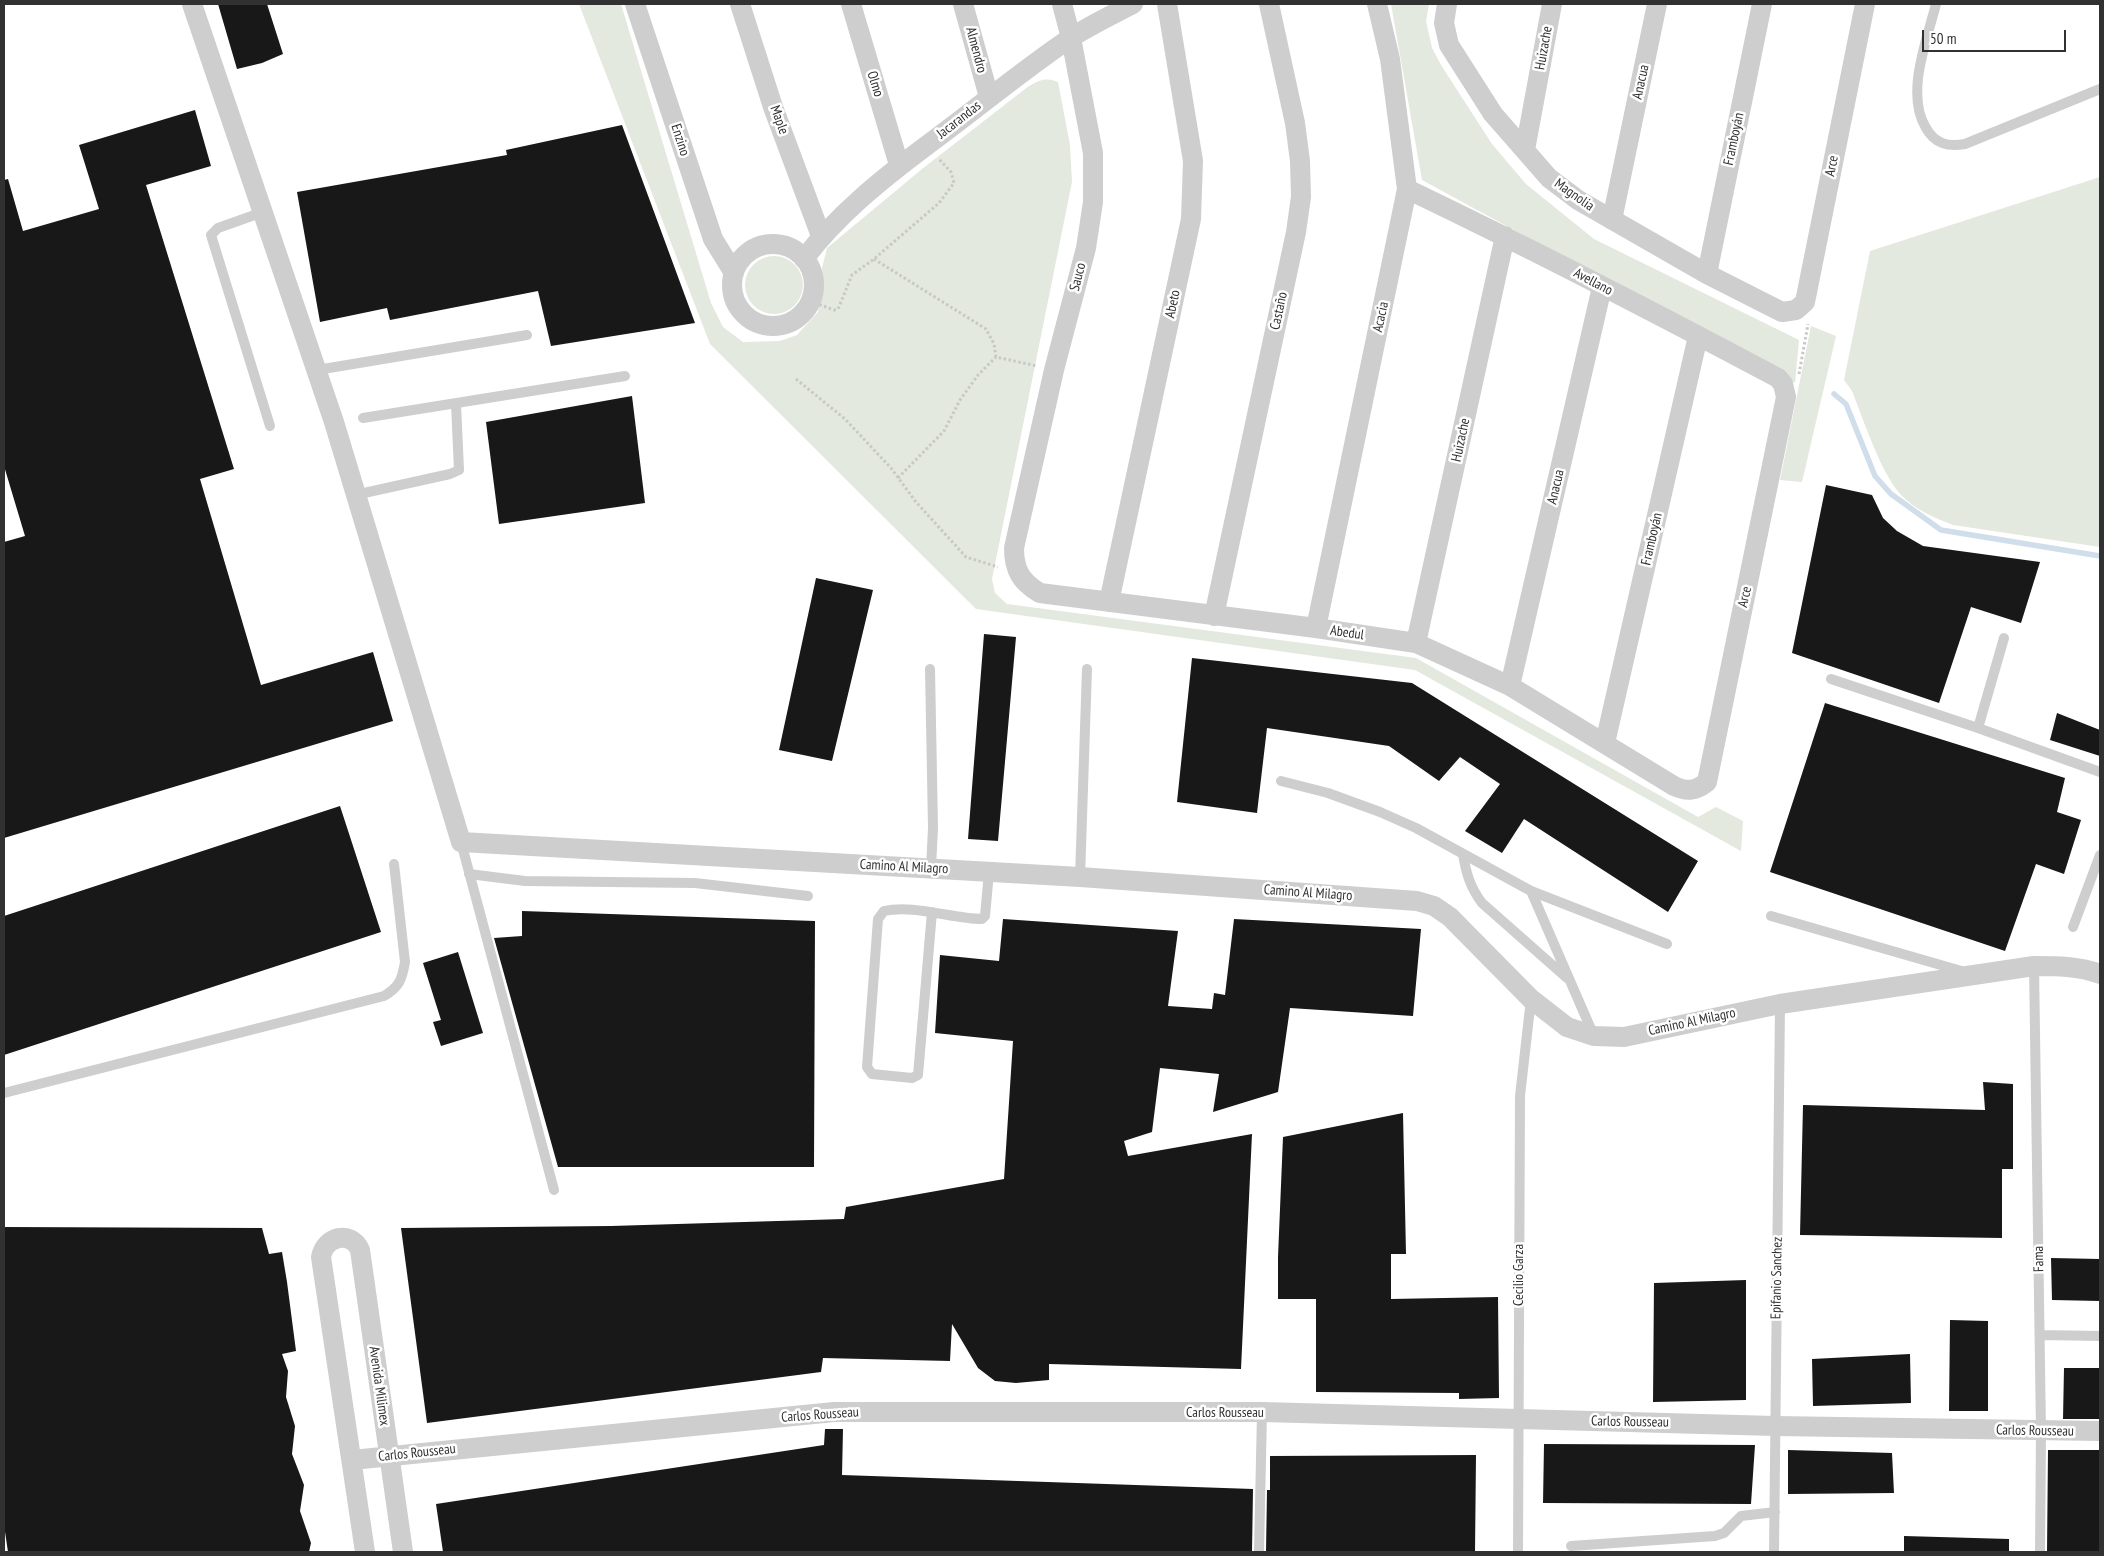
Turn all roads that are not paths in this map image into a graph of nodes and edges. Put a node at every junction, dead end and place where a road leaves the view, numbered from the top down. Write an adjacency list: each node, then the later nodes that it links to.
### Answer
1 (192, 4): 23 (street)
2 (635, 4): 28 (street, Enzino)
3 (740, 4): 25 (street, Maple)
4 (851, 4): 21 (street, Olmo)
5 (963, 4): 19 (street, Almendro)
6 (1062, 4): 17 (street, Sauco)
7 (1133, 4): 17 (street, Jacarandas)
8 (1167, 4): 42 (street, Abeto)
9 (1269, 4): 43 (street, Castaño)
10 (1377, 4): 22 (street, Acacia)
11 (1447, 4): 20 (street, Magnolia)
12 (1552, 4): 20 (street, Huizache)
13 (1657, 4): 24 (street, Anacua)
14 (1762, 4): 29 (street, Framboyán)
15 (1865, 4): 31 (street, Arce)
16 (1936, 4): 18 (lane)
17 (1071, 38): 19 (street, Jacarandas); 41 (street, Sauco)
18 (2100, 89)
19 (988, 97): 21 (street, Jacarandas)
20 (1525, 150): 24 (street, Magnolia)
21 (899, 165): 25 (street, Jacarandas)
22 (1407, 189): 26 (street, Avellano); 44 (street, Acacia)
23 (263, 212): 34 (street); 39 (lane)
24 (1612, 220): 29 (street, Magnolia)
25 (821, 236): 27 (street, Jacarandas)
26 (1505, 236): 30 (street, Avellano); 46 (street, Huizache)
27 (804, 259): 28 (street); 28 (street)
28 (734, 273)
29 (1707, 274): 31 (street, Magnolia)
30 (1602, 287): 33 (street, Avellano); 50 (street, Anacua)
31 (1782, 312)
32 (527, 335): 34 (lane)
33 (1698, 336): 36 (street, Avellano); 52 (street, Framboyán)
34 (317, 370): 40 (street)
35 (625, 376): 37 (lane)
36 (1786, 397): 55 (street, Arce)
37 (456, 404): 38 (lane); 40 (lane)
38 (364, 418)
39 (270, 426)
40 (355, 495): 56 (street)
41 (1017, 573): 42 (street, Abedul)
42 (1109, 602): 43 (street, Abedul)
43 (1214, 616): 44 (street, Abedul)
44 (1316, 628): 46 (street, Abedul)
45 (2004, 638): 51 (lane)
46 (1416, 643): 50 (street, Abedul)
47 (930, 669): 60 (lane)
48 (1087, 669): 63 (lane)
49 (1831, 679): 51 (lane)
50 (1510, 686): 52 (street, Abedul)
51 (1978, 728): 53 (lane)
52 (1605, 743): 55 (street, Abedul)
53 (2100, 772)
54 (1281, 782): 57 (lane)
55 (1674, 786)
56 (461, 842): 60 (street, Camino Al Milagro); 62 (lane)
57 (1463, 854): 64 (lane); 73 (lane)
58 (2100, 855): 68 (lane)
59 (394, 864): 77 (lane)
60 (931, 868): 61 (street, Camino Al Milagro)
61 (989, 872): 63 (street, Camino Al Milagro); 66 (lane)
62 (469, 874): 65 (lane); 78 (lane)
63 (1080, 877): 74 (street, Camino Al Milagro)
64 (1531, 891): 69 (lane); 73 (lane)
65 (808, 896)
66 (932, 912): 66 (lane)
67 (1771, 916): 72 (lane)
68 (2073, 927)
69 (1667, 944)
70 (2034, 966): 71 (street, Camino Al Milagro); 72 (street, Camino Al Milagro); 79 (lane, Fama)
71 (2100, 974)
72 (1976, 975): 75 (street, Camino Al Milagro)
73 (1570, 980): 76 (lane)
74 (1530, 999): 76 (street, Camino Al Milagro); 82 (lane, Cecilio Garza)
75 (1780, 1004): 76 (street, Camino Al Milagro); 83 (lane, Epifanio Sanchez)
76 (1594, 1036)
77 (4, 1094)
78 (554, 1190)
79 (2040, 1335): 80 (lane); 84 (lane, Fama)
80 (2100, 1336)
81 (1262, 1412): 82 (street, Carlos Rousseau); 86 (street, Carlos Rousseau); 92 (lane)
82 (1518, 1420): 83 (street, Carlos Rousseau); 93 (lane, Cecilio Garza)
83 (1775, 1426): 84 (street, Carlos Rousseau); 88 (lane, Epifanio Sanchez)
84 (2041, 1431): 85 (street, Carlos Rousseau); 95 (lane, Fama)
85 (2100, 1431)
86 (389, 1456): 87 (street, Carlos Rousseau); 87 (street, Avenida Milimex); 91 (street, Avenida Milimex)
87 (352, 1460): 90 (street)
88 (1775, 1512): 89 (lane); 94 (lane, Epifanio Sanchez)
89 (1571, 1546)
90 (365, 1552)
91 (403, 1552)
92 (1259, 1552)
93 (1518, 1552)
94 (1774, 1552)
95 (2040, 1552)

